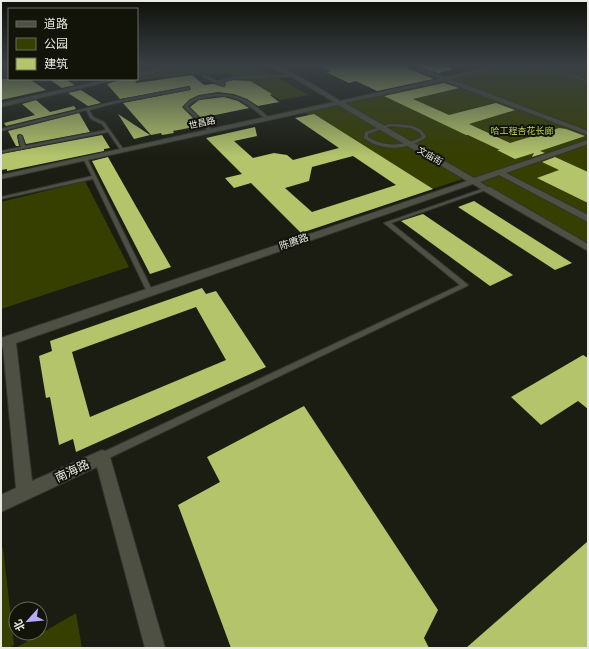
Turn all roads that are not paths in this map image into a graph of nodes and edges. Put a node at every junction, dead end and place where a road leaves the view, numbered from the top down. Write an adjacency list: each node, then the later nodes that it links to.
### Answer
1 (40, 96): 9 (street)
2 (149, 96): 10 (lane)
3 (207, 96): 15 (lane)
4 (237, 96): 11 (lane)
5 (329, 96): 8 (street, 文庙街)
6 (364, 96): 8 (street, 世昌路)
7 (492, 96): 16 (street)
8 (339, 102): 11 (street, 世昌路); 12 (street, 文庙街)
9 (1, 105)
10 (87, 109): 13 (lane); 14 (lane)
11 (268, 119): 15 (street, 世昌路)
12 (382, 128): 19 (street, 文庙街); 19 (lane); 19 (lane)
13 (1, 130)
14 (109, 131): 20 (lane); 21 (lane)
15 (211, 131): 21 (street, 世昌路)
16 (588, 132)
17 (20, 136): 20 (lane)
18 (588, 142): 24 (street, 陈赓路)
19 (409, 143): 27 (street, 文庙街)
20 (22, 148): 22 (lane)
21 (122, 150): 23 (street, 世昌路)
22 (1, 152)
23 (84, 158): 25 (street, 世昌路); 26 (lane)
24 (499, 172): 27 (street, 陈赓路); 30 (street)
25 (1, 177)
26 (94, 177): 29 (lane); 32 (lane)
27 (473, 181): 28 (street, 文庙街); 32 (street, 陈赓路)
28 (487, 189): 31 (street, 文庙街); 34 (lane)
29 (1, 198)
30 (588, 219)
31 (588, 248)
32 (150, 292): 33 (street, 陈赓路)
33 (5, 342): 35 (street)
34 (102, 457): 35 (street, 南海路); 37 (street, 南海路)
35 (24, 493): 36 (street, 南海路)
36 (1, 504)
37 (155, 648)

